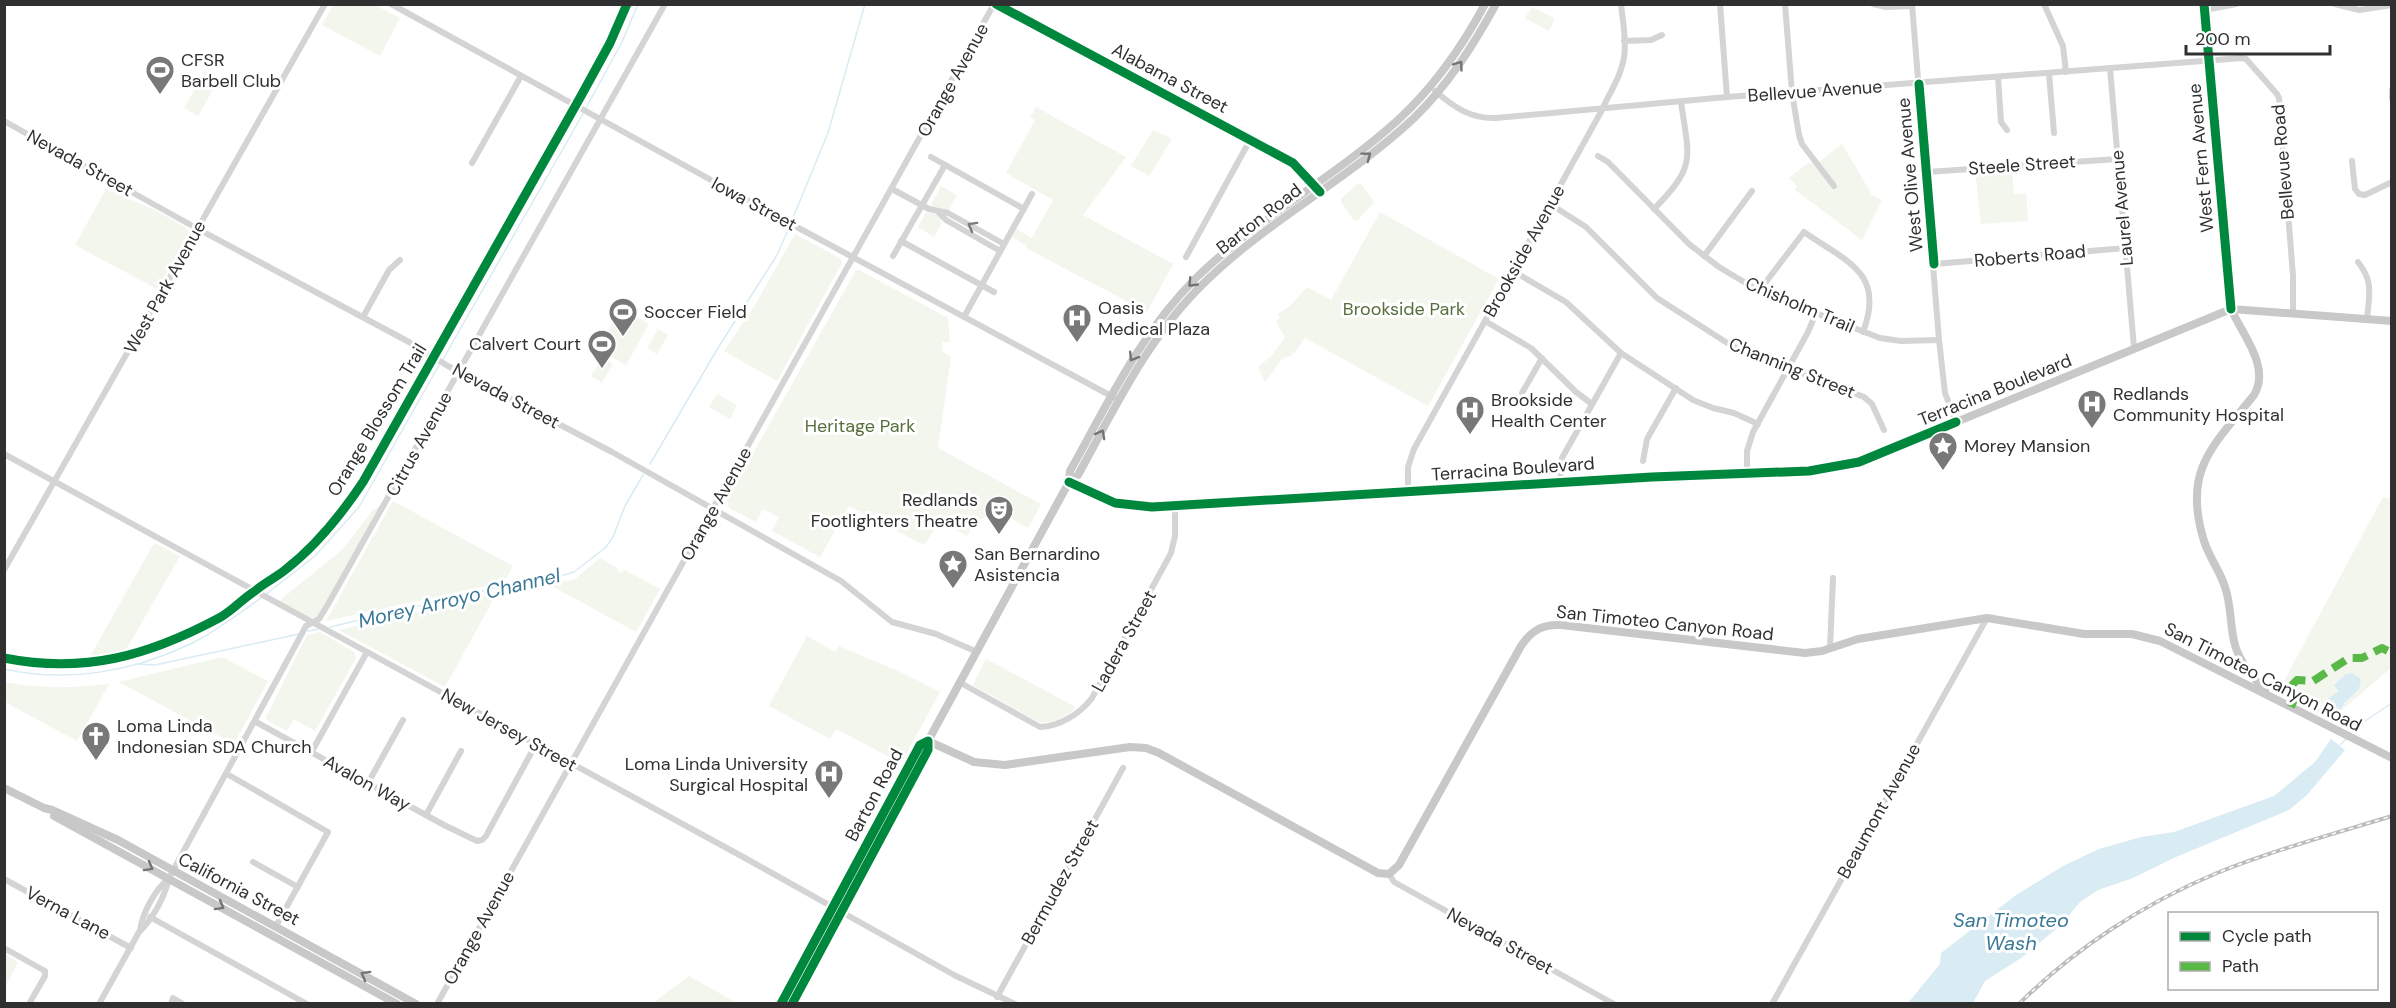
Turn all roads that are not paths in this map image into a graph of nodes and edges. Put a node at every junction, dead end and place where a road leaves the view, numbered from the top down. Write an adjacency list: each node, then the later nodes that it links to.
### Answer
1 (325, 4): 57 (street, West Park Avenue)
2 (391, 4): 23 (street, Iowa Street)
3 (665, 4): 34 (street, Citrus Avenue)
4 (995, 4): 38 (main road, Alabama Street); 49 (street, Orange Avenue)
5 (1485, 4): 26 (main road, Barton Road)
6 (1496, 4): 28 (main road, Barton Road, one-way to 6)
7 (1621, 4): 18 (street, Brookside Avenue)
8 (1720, 4): 30 (street)
9 (1785, 4): 29 (street)
10 (1873, 4): 14 (street)
11 (2044, 4): 21 (street)
12 (2236, 4): 16 (street)
13 (2335, 4): 15 (street)
14 (1912, 5): 25 (street, West Olive Avenue)
15 (2391, 5)
16 (2205, 8): 19 (street, West Fern Avenue)
17 (1662, 35): 18 (street)
18 (1624, 41): 33 (street, Brookside Avenue)
19 (2210, 61): 20 (street, Bellevue Avenue); 73 (street, West Fern Avenue); 75 (street, Bellevue Road)
20 (2110, 68): 21 (street, Bellevue Avenue); 41 (street, Laurel Avenue)
21 (2066, 72): 22 (street, Bellevue Avenue)
22 (2049, 74): 24 (street, Bellevue Avenue); 37 (street)
23 (521, 76): 34 (street, Iowa Street); 43 (street)
24 (1998, 77): 25 (street, Bellevue Avenue); 36 (street)
25 (1919, 84): 29 (street, Bellevue Avenue); 45 (street, West Olive Avenue)
26 (1430, 87): 28 (street, Bellevue Avenue); 48 (main road, Barton Road)
27 (2391, 90): 31 (street)
28 (1437, 93): 33 (street, Bellevue Avenue); 48 (main road, Barton Road, one-way to 28)
29 (1792, 93): 30 (street, Bellevue Avenue); 47 (street)
30 (1727, 97): 32 (street, Bellevue Avenue)
31 (2391, 99)
32 (1681, 102): 33 (street, Bellevue Avenue); 55 (street)
33 (1602, 110): 52 (street, Brookside Avenue)
34 (601, 120): 64 (street, Iowa Street); 87 (street, Citrus Avenue)
35 (4, 121): 57 (street, Nevada Street)
36 (2007, 130)
37 (2054, 133)
38 (1250, 140): 48 (main road, Alabama Street); 65 (street)
39 (1598, 156): 55 (street, Chisholm Trail)
40 (931, 158): 44 (street)
41 (2118, 159): 45 (street, Steele Street); 60 (street, Laurel Avenue)
42 (2352, 161): 46 (street)
43 (472, 163)
44 (945, 165): 53 (street); 54 (street)
45 (1927, 172): 68 (street, West Olive Avenue)
46 (2391, 182)
47 (1834, 186)
48 (1317, 188): 90 (main road, Barton Road)
49 (892, 189): 53 (street); 64 (street, Orange Avenue)
50 (1752, 192): 63 (street)
51 (1032, 194): 54 (street)
52 (1550, 204): 69 (street, Brookside Avenue); 86 (street, Channing Street)
53 (922, 205): 56 (street); 58 (street)
54 (1024, 209): 59 (street)
55 (1654, 209): 63 (street, Chisholm Trail)
56 (938, 212): 59 (street, one-way to 56); 61 (street)
57 (198, 229): 76 (street, Nevada Street); 98 (street, West Park Avenue)
58 (902, 241): 62 (street); 70 (street)
59 (1004, 244): 61 (street)
60 (2126, 248): 68 (street, Roberts Road); 83 (street, Laurel Avenue)
61 (1000, 251): 70 (street)
62 (893, 256)
63 (1704, 256): 71 (street, Chisholm Trail)
64 (854, 257): 77 (street, Iowa Street); 103 (street, Orange Avenue)
65 (1186, 257)
66 (400, 260): 76 (street)
67 (2358, 262): 78 (street)
68 (1934, 264): 82 (street, West Olive Avenue)
69 (1513, 271): 79 (street, Brookside Avenue); 84 (street)
70 (981, 286): 72 (street); 77 (street)
71 (1759, 291): 74 (street, Chisholm Trail); 81 (street)
72 (994, 292)
73 (2231, 309): 75 (main road, Terracina Boulevard); 83 (main road, Terracina Boulevard); 113 (main road, West Fern Avenue)
74 (1816, 313): 81 (street, Chisholm Trail); 86 (street)
75 (2293, 313): 78 (main road, Terracina Boulevard)
76 (363, 317): 87 (street, Nevada Street)
77 (964, 317): 90 (street, Iowa Street)
78 (2367, 319): 80 (main road, Terracina Boulevard)
79 (1485, 321): 85 (street); 101 (street, Brookside Avenue)
80 (2391, 321)
81 (1863, 332): 82 (street, Chisholm Trail)
82 (1939, 340): 92 (street, West Olive Avenue)
83 (2134, 348): 92 (main road, Terracina Boulevard)
84 (1621, 353): 88 (street); 91 (street)
85 (1542, 358): 89 (street); 91 (street)
86 (1789, 367): 93 (street); 94 (street, Channing Street)
87 (459, 372): 103 (street, Nevada Street); 108 (street, Citrus Avenue)
88 (1676, 388): 93 (street); 96 (street)
89 (1522, 393)
90 (1115, 398): 99 (main road, Barton Road)
91 (1592, 404): 100 (street)
92 (1956, 423): 97 (main road, Terracina Boulevard)
93 (1758, 424): 97 (street)
94 (1884, 430)
95 (4, 454): 98 (street, New Jersey Street)
96 (1643, 461)
97 (1747, 474): 100 (main road, Terracina Boulevard)
98 (54, 481): 104 (street, West Park Avenue); 108 (street, New Jersey Street)
99 (1069, 482): 102 (main road, Terracina Boulevard); 110 (main road, Barton Road)
100 (1560, 483): 101 (main road, Terracina Boulevard)
101 (1408, 492): 102 (main road, Terracina Boulevard)
102 (1175, 506): 112 (street, Ladera Street)
103 (712, 510): 110 (street, Nevada Street); 121 (street, Orange Avenue)
104 (7, 561): 105 (street, West Park Avenue)
105 (4, 570)
106 (1833, 578): 109 (street)
107 (1987, 618): 109 (main road, San Timoteo Canyon Road); 113 (main road, San Timoteo Canyon Road); 153 (street, Beaumont Avenue)
108 (313, 623): 111 (street, New Jersey Street); 115 (street, Citrus Avenue)
109 (1830, 648): 129 (main road, San Timoteo Canyon Road)
110 (975, 651): 112 (main road, Barton Road)
111 (367, 652): 117 (street, New Jersey Street); 119 (street)
112 (959, 681): 116 (main road, Barton Road)
113 (2267, 694): 120 (main road, San Timoteo Canyon Road)
114 (403, 720): 124 (street)
115 (255, 722): 119 (street, Avalon Way); 123 (street, Citrus Avenue)
116 (928, 741): 129 (main road); 132 (main road, Barton Road); 133 (main road, Barton Road)
117 (536, 744): 121 (street, New Jersey Street); 126 (street, Avalon Way)
118 (461, 751): 126 (street)
119 (311, 753): 124 (street, Avalon Way)
120 (2391, 760)
121 (570, 763): 132 (street, New Jersey Street); 148 (street, Orange Avenue)
122 (1123, 768): 139 (street, Bermudez Street)
123 (227, 774): 128 (street, Citrus Avenue); 131 (street)
124 (368, 783): 126 (street, Avalon Way)
125 (4, 788): 128 (main road, California Street)
126 (426, 815)
127 (253, 862): 131 (street)
128 (171, 874): 134 (street, Citrus Avenue); 135 (main road, California Street); 136 (street, Citrus Avenue); 146 (main road, California Street, one-way to 146)
129 (1389, 874): 152 (street, Nevada Street)
130 (4, 879): 138 (street, Verna Lane)
131 (298, 886): 135 (street)
132 (832, 906): 133 (street, New Jersey Street); 149 (main road, Barton Road)
133 (840, 912): 139 (street, New Jersey Street); 150 (main road, Barton Road)
134 (150, 917): 136 (street, Citrus Avenue); 141 (street)
135 (276, 926): 147 (main road, California Street, one-way to 135)
136 (140, 932): 138 (street, Citrus Avenue)
137 (4, 948): 142 (street)
138 (131, 948): 143 (street, Citrus Avenue)
139 (997, 997): 151 (street, New Jersey Street)
140 (172, 1001): 144 (street)
141 (297, 1001): 145 (street)
142 (29, 1004)
143 (99, 1004)
144 (183, 1004)
145 (307, 1004)
146 (398, 1004)
147 (416, 1004)
148 (437, 1004)
149 (781, 1004)
150 (792, 1004)
151 (1015, 1004)
152 (1614, 1004)
153 (1772, 1004)

